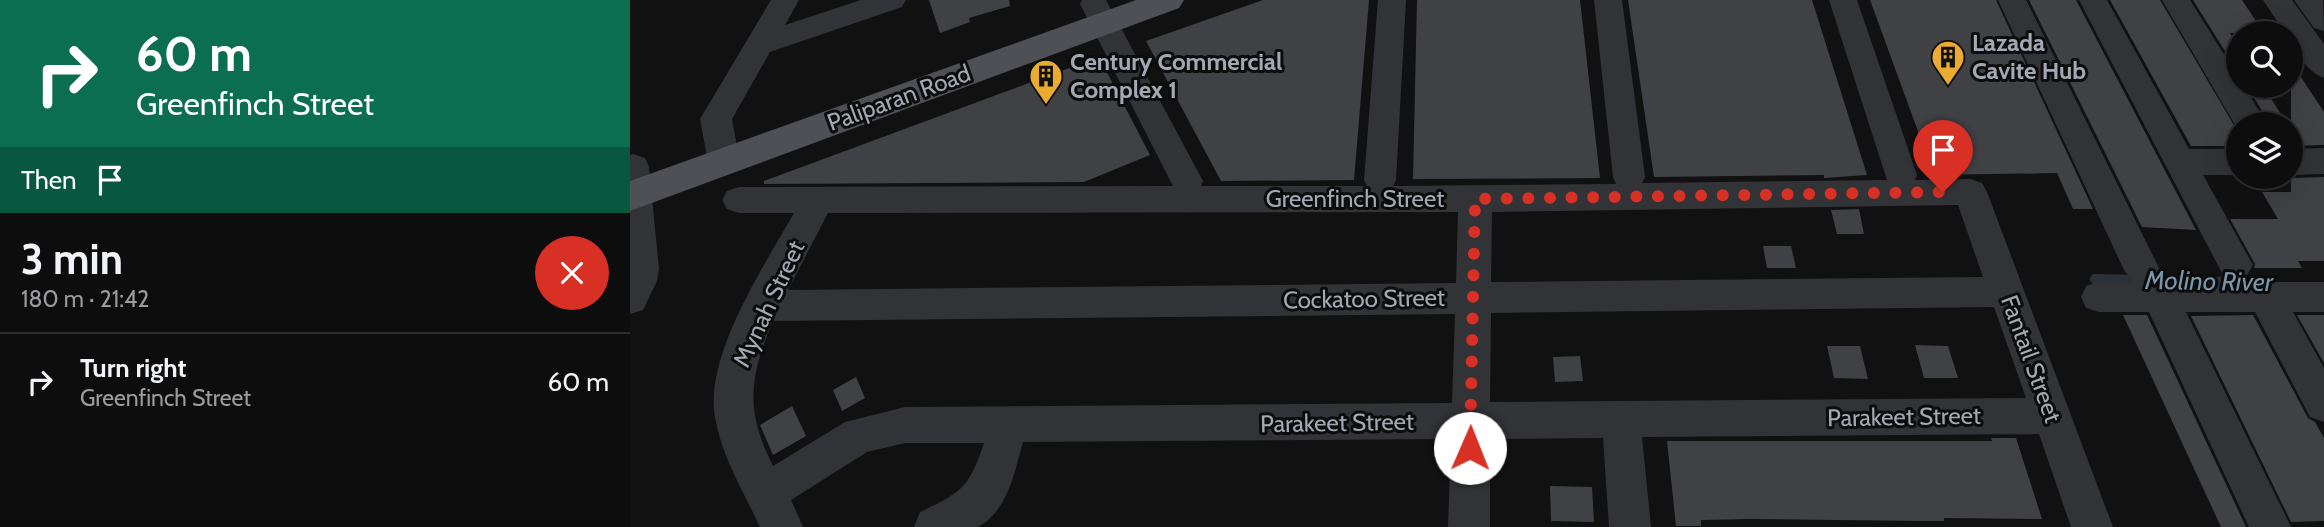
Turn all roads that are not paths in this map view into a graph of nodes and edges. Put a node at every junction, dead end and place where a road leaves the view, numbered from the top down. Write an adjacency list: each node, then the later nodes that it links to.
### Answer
1 (785, 0): 14 (street)
2 (892, 0): 14 (street)
3 (1168, 0): 12 (main road, Paliparan Road)
4 (1392, 0): 24 (street)
5 (1608, 0): 23 (street)
6 (1843, 0): 22 (street)
7 (2012, 0): 32 (street)
8 (2093, 0): 19 (street)
9 (2176, 0): 16 (street)
10 (2277, 0): 15 (street)
11 (2308, 0): 13 (street)
12 (1102, 9): 17 (main road, Paliparan Road); 26 (street)
13 (2324, 21)
14 (757, 45): 17 (street)
15 (2324, 67)
16 (2244, 112)
17 (722, 150): 25 (main road, Paliparan Road)
18 (2324, 161): 21 (street)
19 (2180, 162): 20 (street); 31 (street)
20 (2226, 162)
21 (2303, 162)
22 (1901, 175)
23 (1629, 177)
24 (1380, 180)
25 (632, 181): 38 (street)
26 (1187, 181)
27 (1970, 192): 28 (street, Greenfinch Street); 33 (street, Fantail Street)
28 (1475, 199): 30 (street, Greenfinch Street); 37 (street)
29 (739, 200): 30 (street, Greenfinch Street)
30 (818, 200): 39 (street, Mynah Street)
31 (2235, 265)
32 (2151, 283): 34 (street); 35 (street); 50 (street)
33 (2007, 292): 37 (street, Cockatoo Street); 41 (street, Fantail Street)
34 (2099, 297)
35 (2265, 297): 36 (street); 40 (street)
36 (2324, 297)
37 (1473, 298): 39 (street, Cockatoo Street); 43 (street)
38 (630, 299)
39 (764, 306): 45 (street, Mynah Street)
40 (2324, 404)
41 (2052, 416): 42 (street, Parakeet Street); 49 (street, Fantail Street)
42 (1620, 420): 43 (street, Parakeet Street); 48 (street)
43 (1471, 421): 44 (street, Parakeet Street); 47 (street)
44 (1009, 426): 45 (street, Parakeet Street); 46 (street)
45 (774, 510)
46 (935, 527)
47 (1469, 527)
48 (1630, 527)
49 (2092, 527)
50 (2270, 527)

